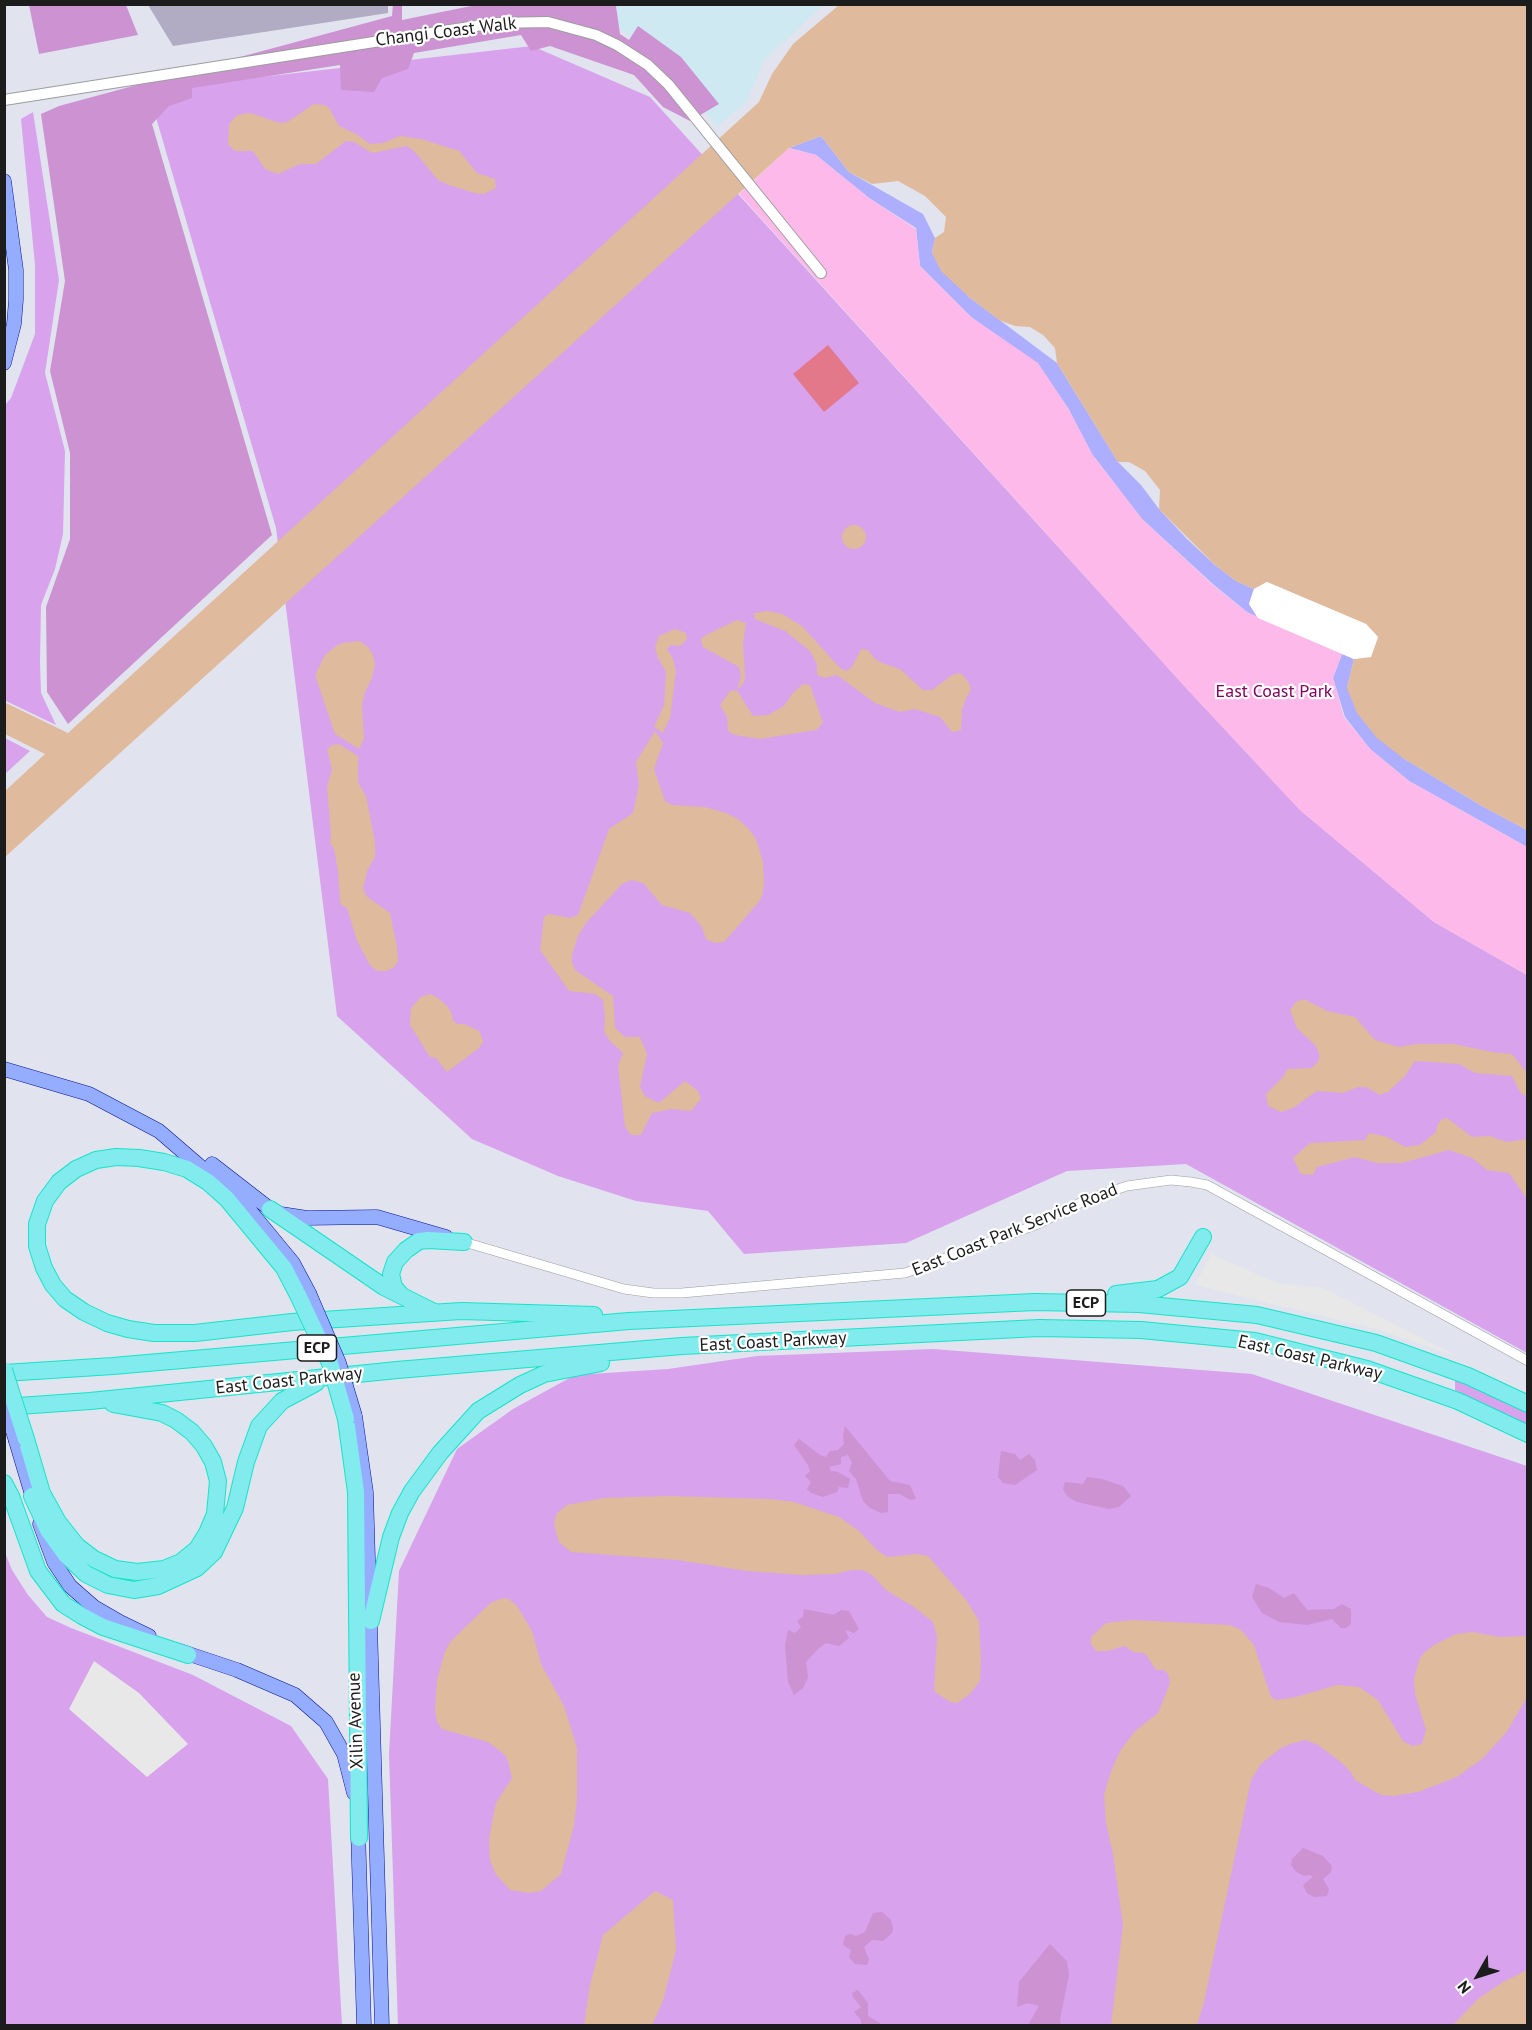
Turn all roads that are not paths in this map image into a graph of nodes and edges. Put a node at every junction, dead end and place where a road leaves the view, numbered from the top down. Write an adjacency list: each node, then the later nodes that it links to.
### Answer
1 (4, 100): 3 (street, Changi Coast Walk)
2 (4, 181): 4 (main road)
3 (821, 273)
4 (4, 363)
5 (4, 1069): 6 (main road)
6 (159, 1131): 7 (main road); 10 (main road)
7 (270, 1209): 9 (main road); 11 (highway)
8 (1203, 1237): 12 (highway)
9 (464, 1242): 11 (highway); 16 (street, East Coast Park Service Road)
10 (304, 1294): 13 (highway); 22 (highway, bridge)
11 (406, 1300): 13 (highway)
12 (1035, 1302): 14 (highway, East Coast Parkway / ECP); 20 (highway, East Coast Parkway / ECP)
13 (436, 1313): 14 (highway)
14 (629, 1321): 17 (highway, East Coast Parkway / ECP)
15 (648, 1349): 18 (highway, East Coast Parkway / ECP); 23 (highway, East Coast Parkway / ECP); 27 (highway)
16 (1527, 1361)
17 (4, 1371): 24 (highway, bridge)
18 (328, 1378): 19 (highway, East Coast Parkway / ECP); 26 (highway)
19 (90, 1401): 21 (highway, East Coast Parkway / ECP); 24 (highway)
20 (1527, 1404)
21 (4, 1405): 24 (main road, bridge)
22 (351, 1418): 27 (main road, Xilin Avenue); 29 (highway)
23 (1527, 1434)
24 (21, 1440): 26 (main road)
25 (4, 1483): 28 (highway)
26 (32, 1496): 28 (main road)
27 (371, 1621): 31 (main road, Xilin Avenue)
28 (188, 1655): 29 (main road)
29 (359, 1838): 30 (main road)
30 (364, 2025)
31 (382, 2025)

